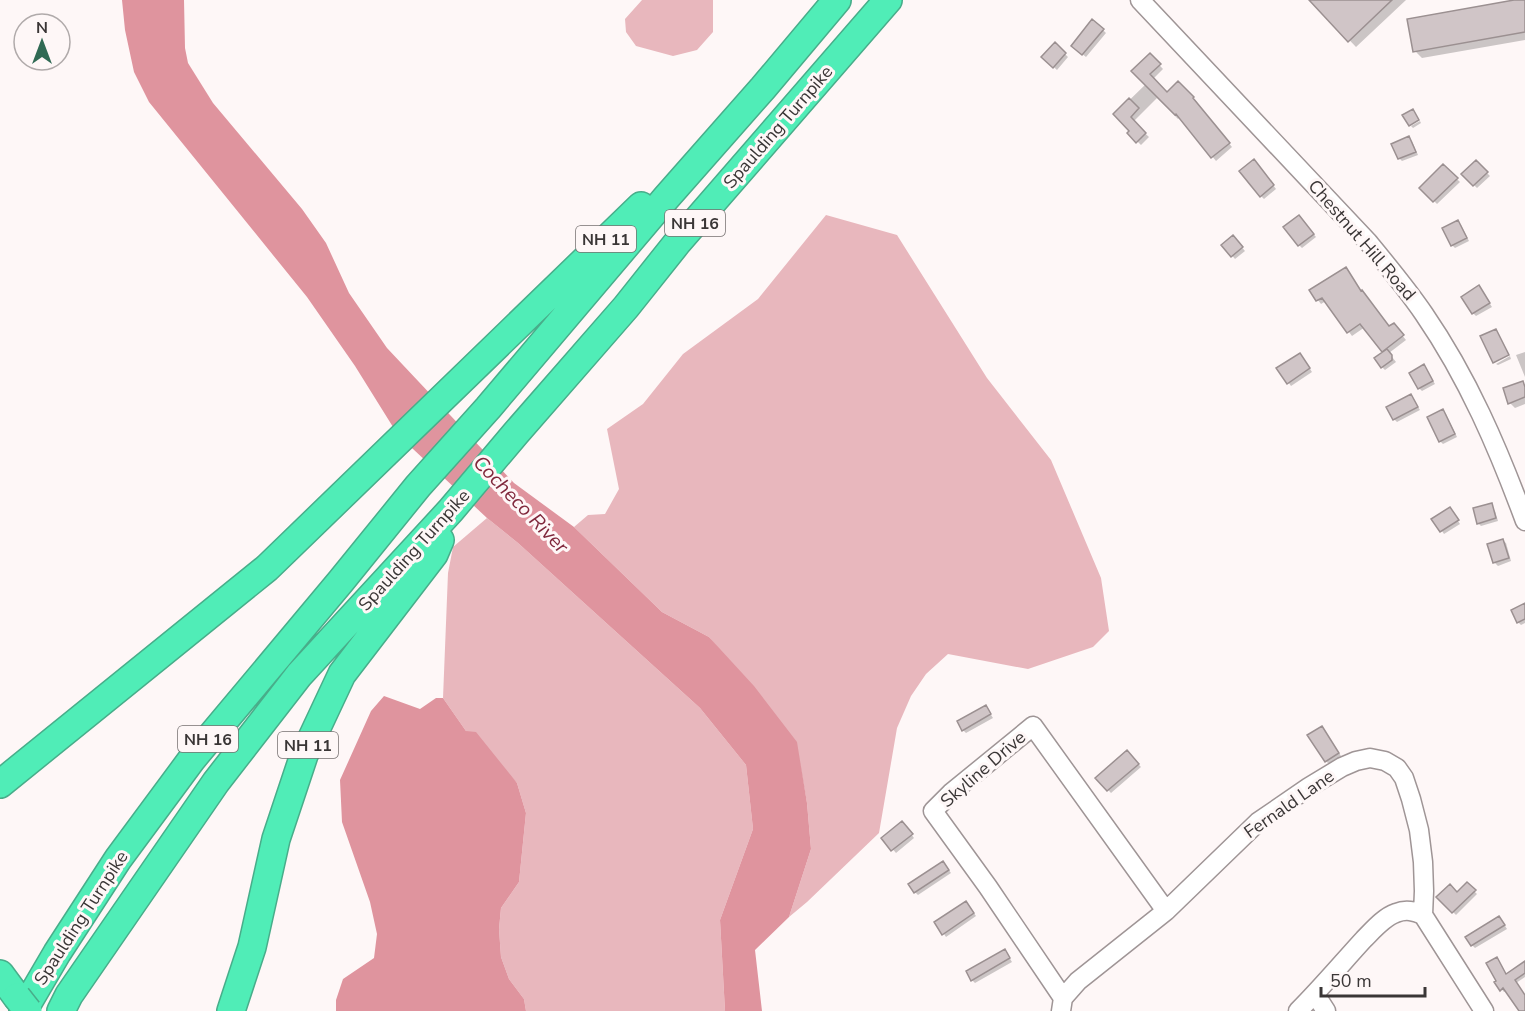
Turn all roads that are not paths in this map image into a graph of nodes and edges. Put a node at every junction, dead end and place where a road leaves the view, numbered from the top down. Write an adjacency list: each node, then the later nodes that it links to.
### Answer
1 (837, 0): 4 (highway, Spaulding Turnpike / NH 16)
2 (1140, 0): 6 (street, Chestnut Hill Road)
3 (881, 7): 5 (highway, Spaulding Turnpike / NH 16)
4 (763, 88): 7 (highway, NH 11); 14 (highway, Spaulding Turnpike / NH 16)
5 (451, 510): 10 (highway, NH 11); 15 (highway, Spaulding Turnpike / NH 16)
6 (1525, 521)
7 (0, 784)
8 (1166, 911): 9 (street, Fernald Lane); 13 (street, Fernald Lane); 13 (street, Skyline Drive)
9 (1423, 915): 12 (street); 20 (street)
10 (247, 964): 16 (highway, NH 11); 17 (highway)
11 (0, 974): 14 (highway)
12 (1315, 994): 18 (street); 19 (street)
13 (1062, 1004)
14 (23, 1006)
15 (61, 1011)
16 (231, 1011)
17 (239, 1011)
18 (1298, 1011)
19 (1326, 1011)
20 (1484, 1011)

